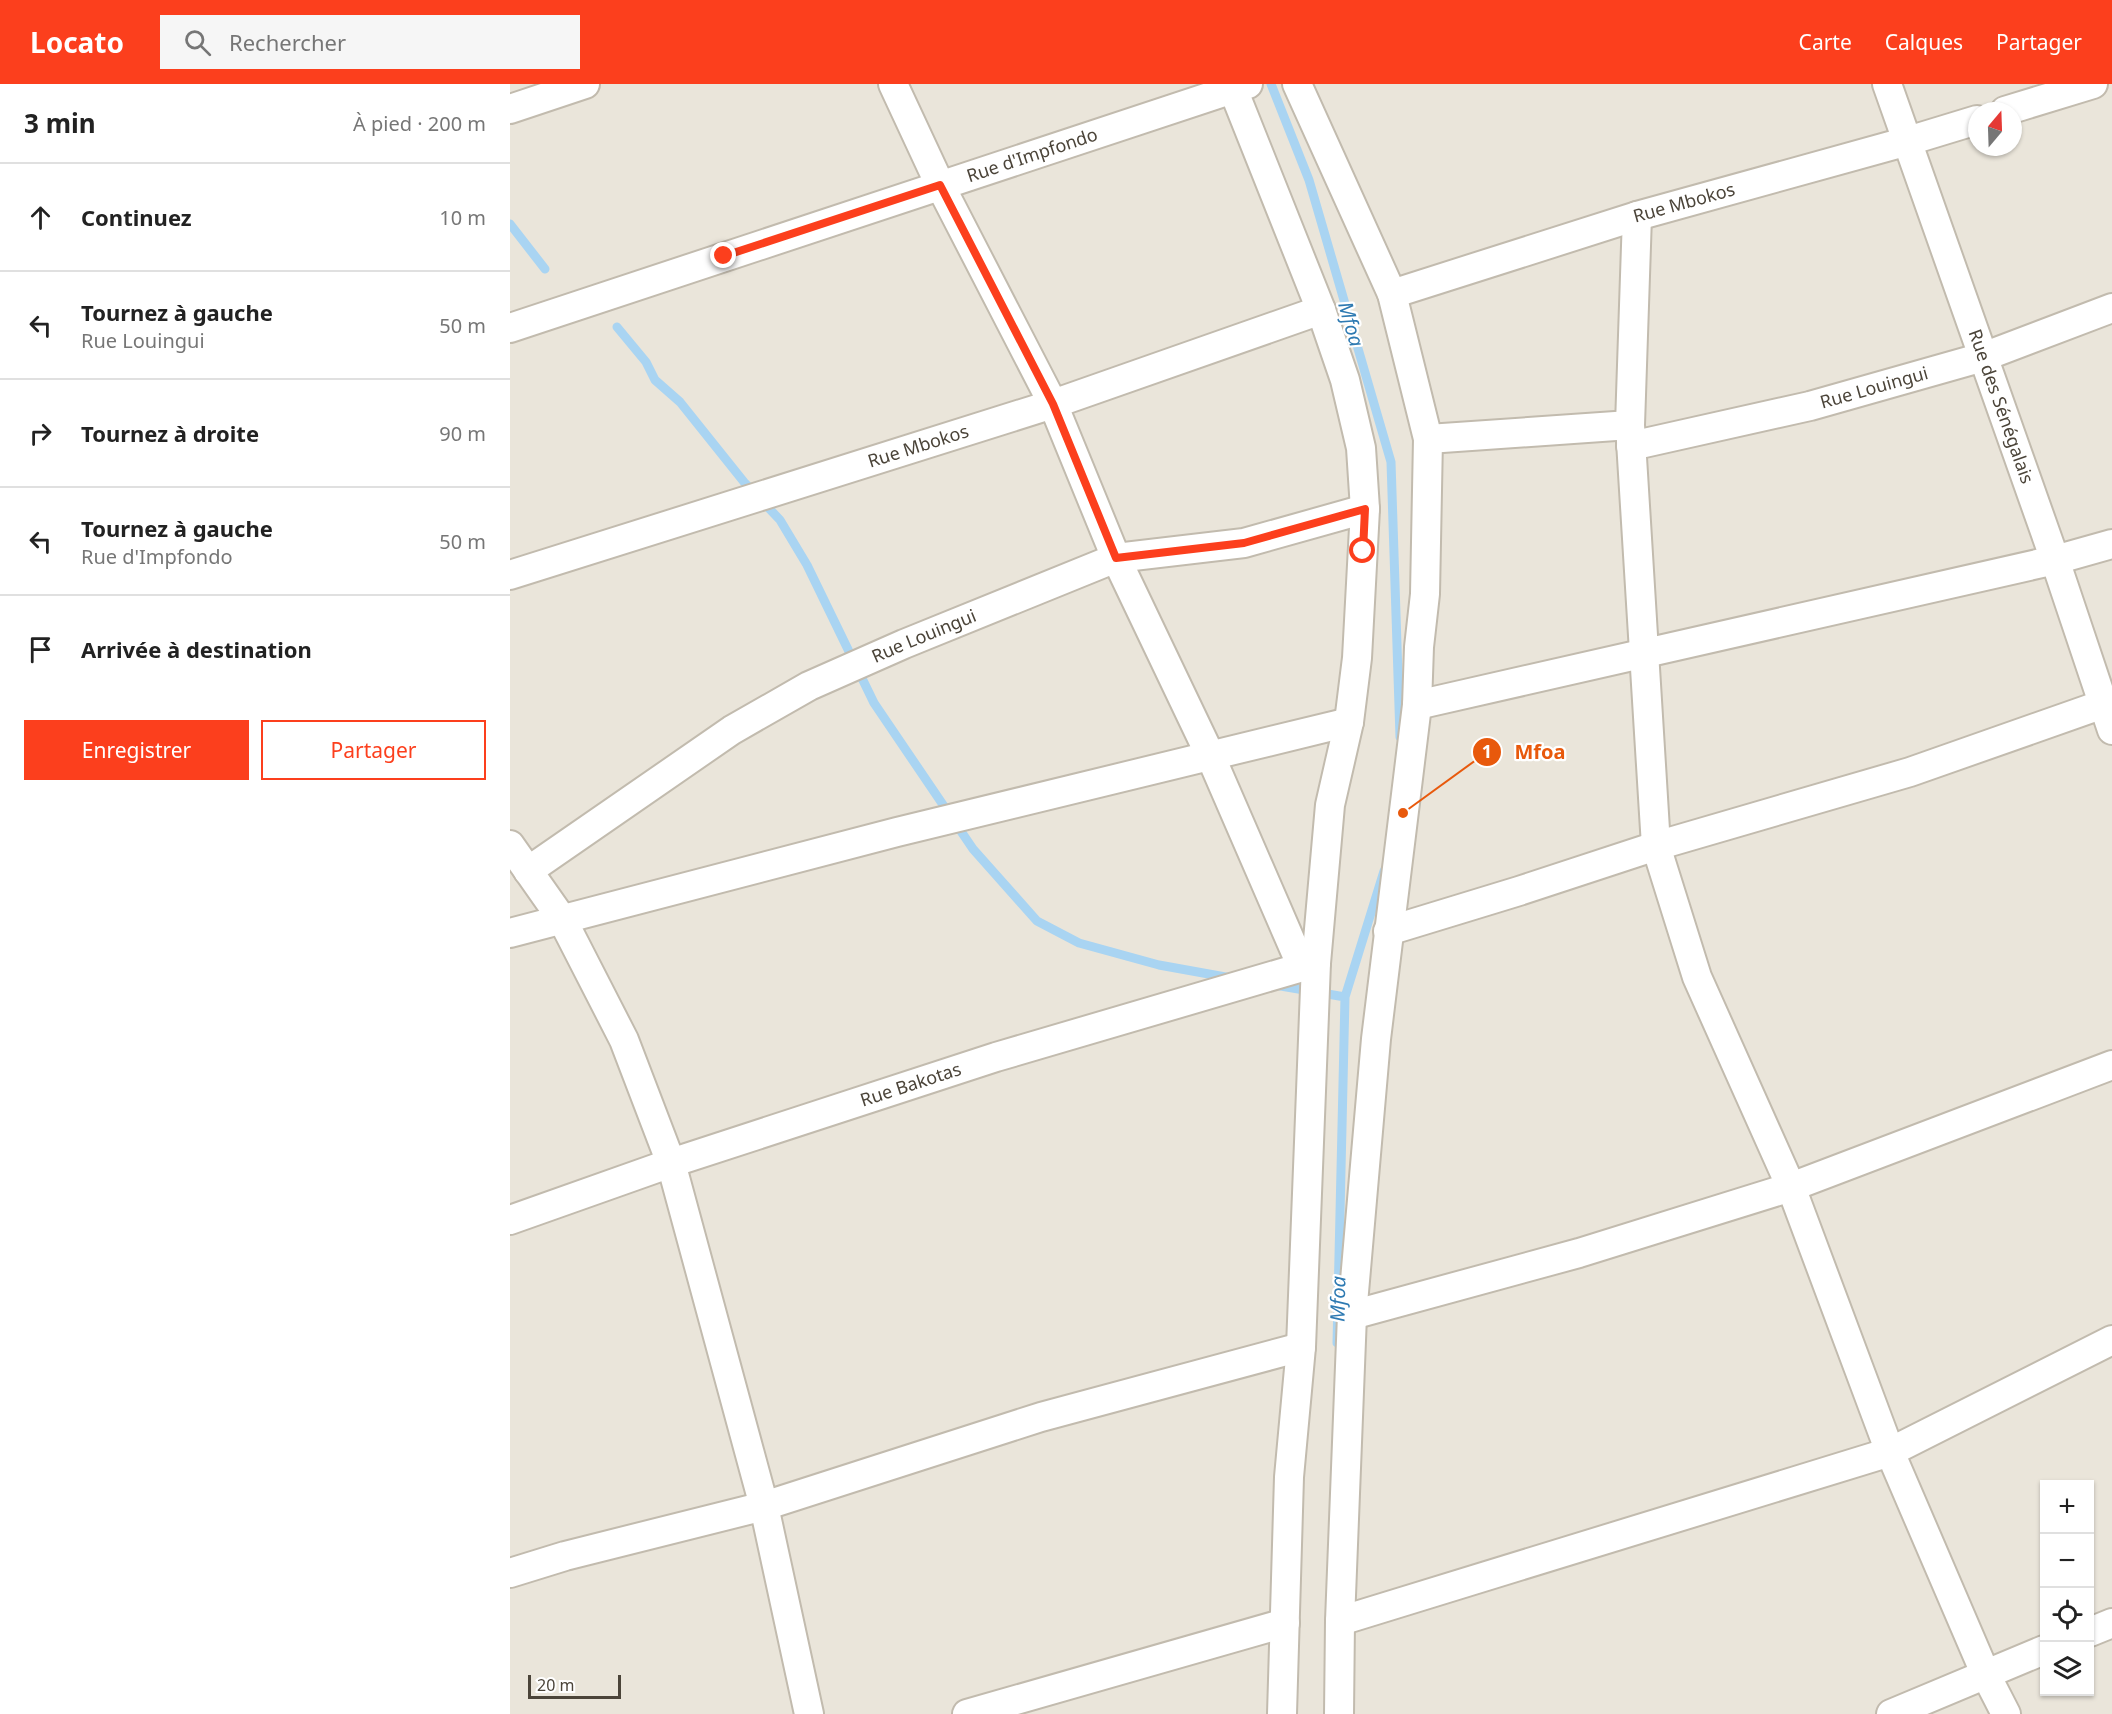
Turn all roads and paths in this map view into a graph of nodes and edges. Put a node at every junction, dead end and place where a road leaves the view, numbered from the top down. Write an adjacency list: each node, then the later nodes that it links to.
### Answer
1 (585, 84): 8 (street)
2 (893, 84): 11 (street)
3 (1298, 84): 13 (street)
4 (1887, 84): 10 (street, Rue des Sénégalais)
5 (2093, 84): 7 (street)
6 (1238, 86): 11 (street, Rue d'Impfondo); 15 (street)
7 (2022, 106)
8 (510, 109)
9 (1968, 123): 10 (street, Rue Mbokos)
10 (1908, 141): 12 (street, Rue Mbokos); 17 (street, Rue des Sénégalais)
11 (940, 185): 16 (street, Rue d'Impfondo); 18 (street)
12 (1637, 216): 13 (street, Rue Mbokos); 19 (street)
13 (1392, 294): 20 (street)
14 (2112, 308): 17 (street, Rue Louingui)
15 (1321, 310): 18 (street, Rue Mbokos); 21 (street)
16 (510, 328)
17 (1983, 357): 19 (street, Rue Louingui); 24 (street, Rue des Sénégalais)
18 (1053, 404): 23 (street); 25 (street, Rue Mbokos)
19 (1630, 435): 20 (street, Rue Louingui); 26 (street)
20 (1428, 439): 27 (street)
21 (1365, 509): 23 (street, Rue Louingui); 29 (street)
22 (2112, 544): 24 (street)
23 (1116, 558): 30 (street); 33 (street, Rue Louingui)
24 (2055, 560): 26 (street); 28 (street, Rue des Sénégalais)
25 (510, 575)
26 (1644, 653): 27 (street); 32 (street)
27 (1417, 705): 35 (street)
28 (2109, 712): 32 (street)
29 (1349, 722): 30 (street); 37 (street)
30 (1210, 755): 34 (street); 37 (street)
31 (510, 845): 33 (street)
32 (1656, 846): 35 (street); 40 (street)
33 (528, 872): 34 (street)
34 (562, 919): 36 (street); 39 (street)
35 (1388, 931): 42 (street)
36 (510, 933)
37 (1309, 965): 39 (street, Rue Bakotas); 44 (street)
38 (2112, 1065): 40 (street)
39 (671, 1163): 41 (street, Rue Bakotas); 46 (street)
40 (1791, 1187): 42 (street); 45 (street)
41 (510, 1220)
42 (1352, 1315): 48 (street)
43 (2112, 1340): 45 (street)
44 (1301, 1347): 46 (street); 49 (street)
45 (1890, 1452): 48 (street); 53 (street)
46 (764, 1506): 47 (street); 54 (street)
47 (510, 1573)
48 (1340, 1621): 57 (street)
49 (1285, 1623): 55 (street); 56 (street)
50 (2112, 1623): 51 (street)
51 (2094, 1630)
52 (2040, 1652): 53 (street)
53 (1985, 1673): 58 (street); 59 (street)
54 (809, 1714)
55 (967, 1714)
56 (1282, 1714)
57 (1339, 1714)
58 (1891, 1714)
59 (2006, 1714)

